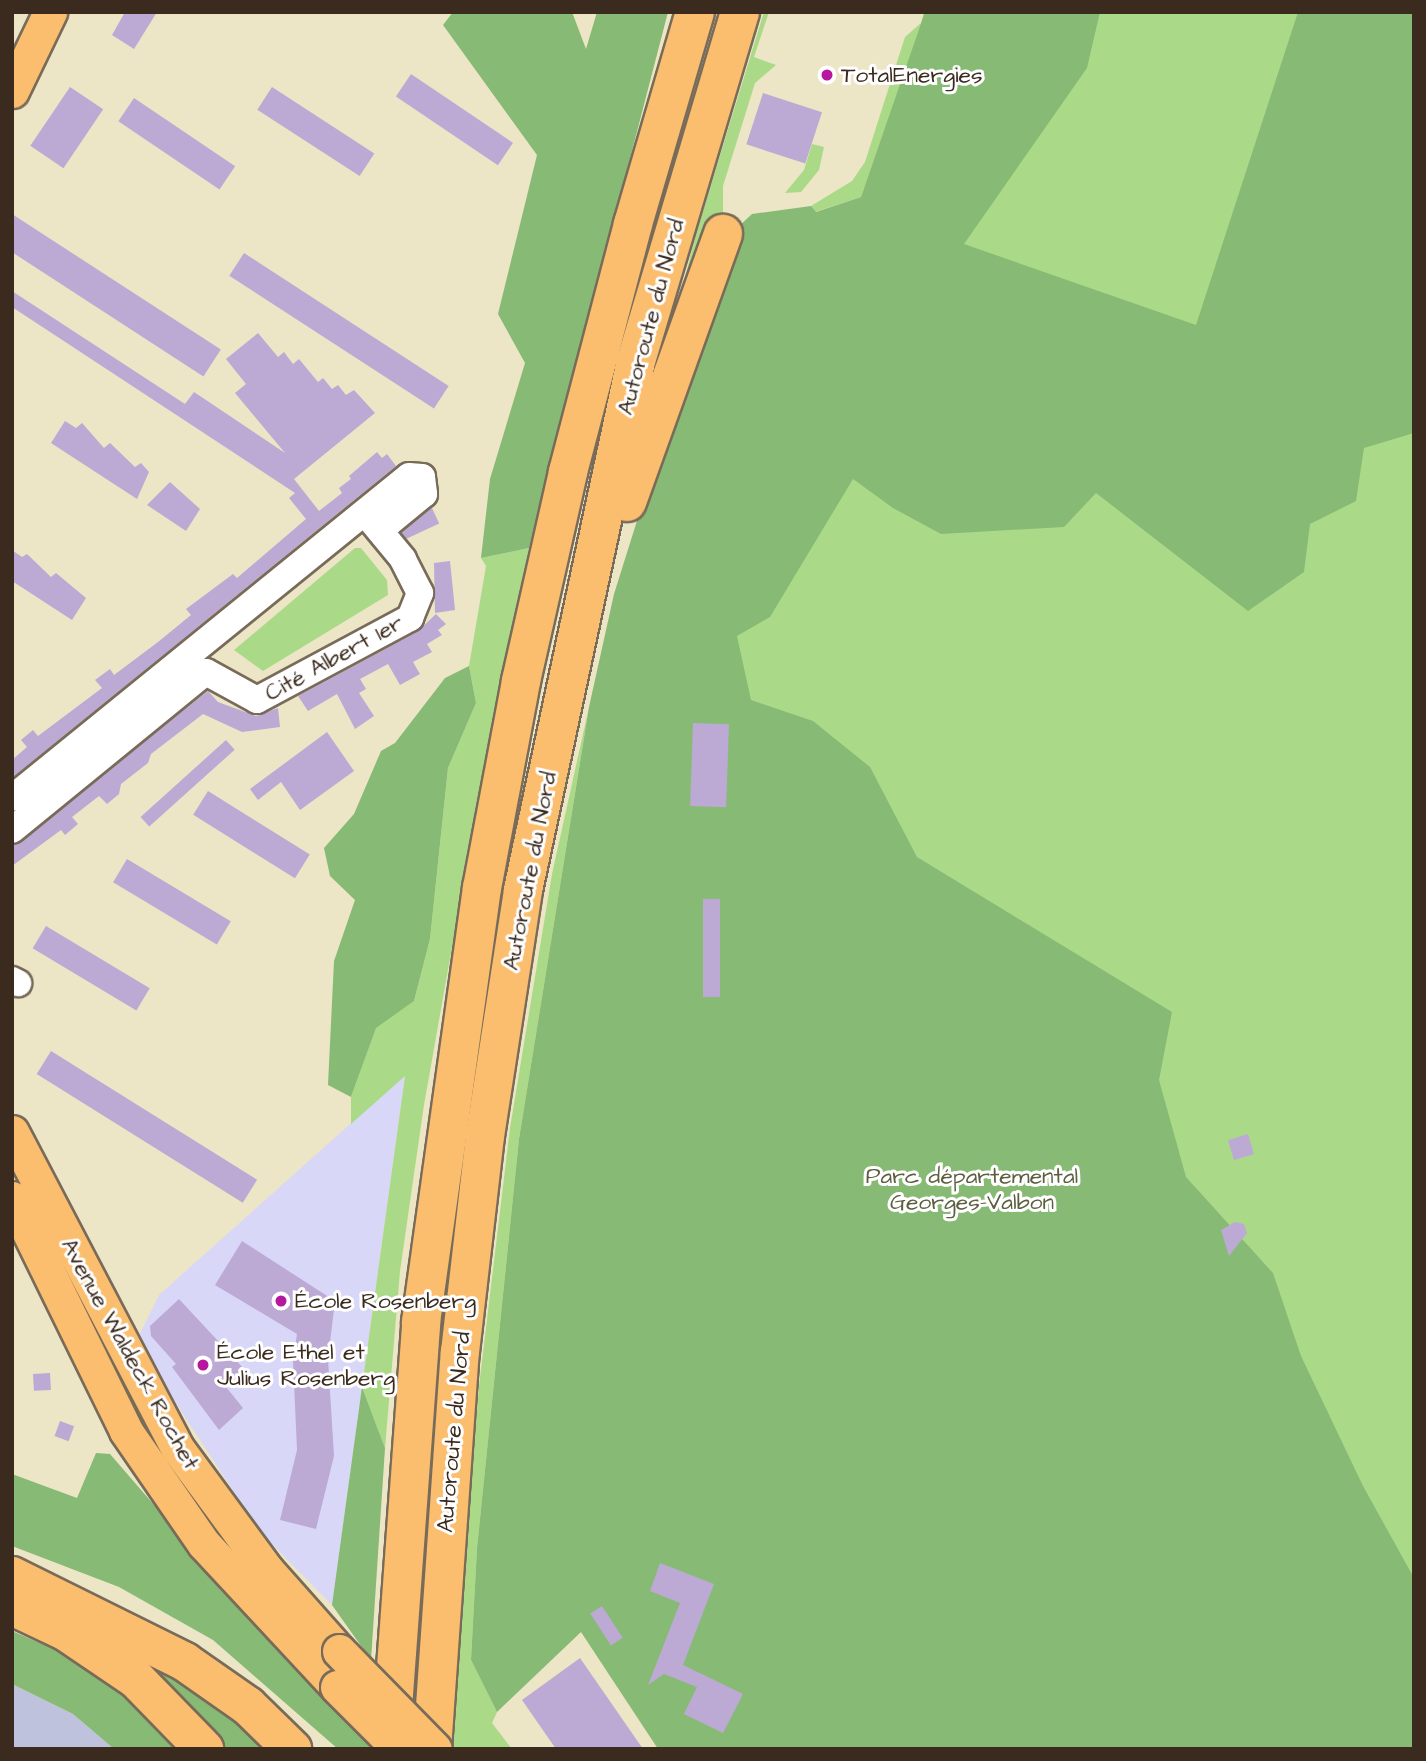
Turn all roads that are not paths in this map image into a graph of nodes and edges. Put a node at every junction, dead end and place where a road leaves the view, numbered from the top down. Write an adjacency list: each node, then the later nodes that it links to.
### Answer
1 (50, 12): 5 (main road)
2 (695, 12): 4 (highway, Autoroute du Nord)
3 (740, 12): 7 (highway, Autoroute du Nord)
4 (678, 30): 18 (highway, Autoroute du Nord)
5 (12, 91)
6 (723, 234): 7 (highway)
7 (586, 597): 20 (highway, Autoroute du Nord)
8 (202, 645): 9 (street); 9 (street, Cité Albert 1er); 10 (street, Cité Albert 1er)
9 (206, 671): 11 (street)
10 (12, 799)
11 (12, 830)
12 (12, 1132): 20 (main road, Avenue Waldeck Rochet, bridge)
13 (12, 1198): 19 (main road, Avenue Waldeck Rochet, bridge)
14 (12, 1576): 17 (highway)
15 (12, 1606): 16 (highway)
16 (204, 1749)
17 (292, 1749)
18 (390, 1749)
19 (399, 1749)
20 (434, 1749)

